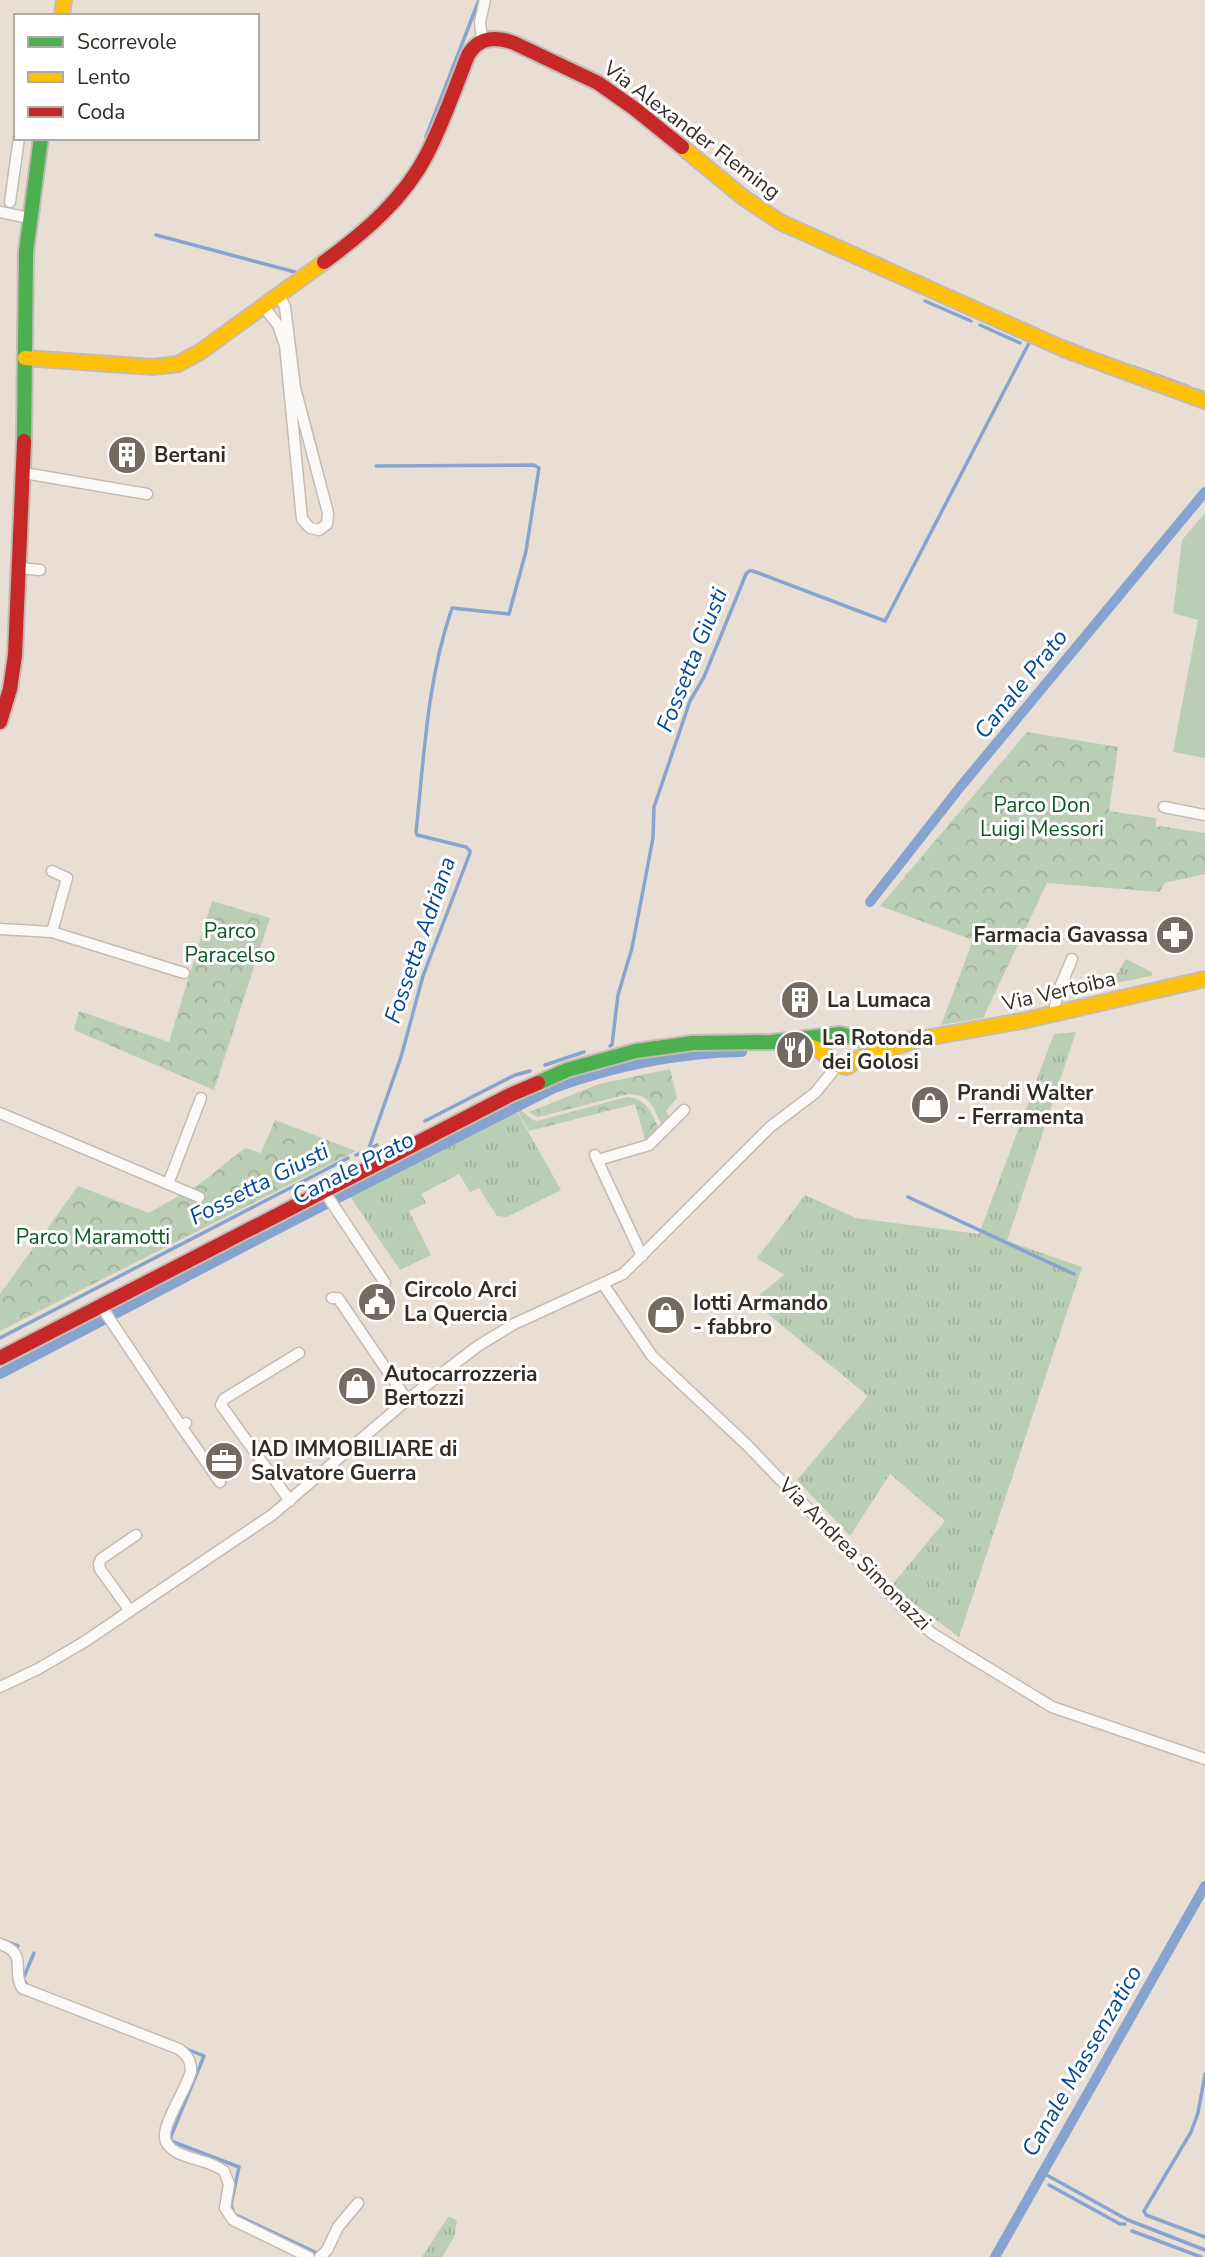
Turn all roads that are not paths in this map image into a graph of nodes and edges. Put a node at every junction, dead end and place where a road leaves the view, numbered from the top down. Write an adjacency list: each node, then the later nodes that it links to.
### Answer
1 (485, 0): 2 (street)
2 (482, 40): 8 (street); 11 (street, Via Alexander Fleming)
3 (19, 140): 5 (street)
4 (41, 140): 7 (street)
5 (10, 202)
6 (0, 212): 7 (street)
7 (29, 218): 10 (street)
8 (279, 295): 9 (street); 9 (street)
9 (264, 307): 10 (street)
10 (25, 358): 12 (street)
11 (1205, 401)
12 (24, 473): 13 (street); 14 (street)
13 (147, 494)
14 (20, 568): 15 (street); 16 (street)
15 (40, 570)
16 (0, 722)
17 (1164, 807): 18 (street)
18 (1205, 815)
19 (52, 871): 21 (street)
20 (0, 929): 21 (street)
21 (52, 932): 23 (street)
22 (1072, 959): 25 (street)
23 (184, 973)
24 (1205, 979): 25 (street, Via Vertoiba)
25 (1054, 1014): 28 (street, Via Vertoiba)
26 (835, 1036): 27 (street); 29 (street); 30 (street)
27 (855, 1039): 28 (street); 31 (street)
28 (920, 1039): 31 (street)
29 (792, 1040): 30 (street); 37 (street)
30 (827, 1054): 32 (street)
31 (859, 1058): 32 (street)
32 (837, 1066): 39 (street)
33 (201, 1098): 36 (street)
34 (684, 1110): 39 (street)
35 (0, 1113): 36 (street)
36 (168, 1184): 38 (street)
37 (327, 1196): 40 (street); 43 (street)
38 (199, 1197)
39 (642, 1256): 41 (street)
40 (385, 1283)
41 (603, 1284): 46 (street); 52 (street, Via Andrea Simonazzi)
42 (332, 1298): 46 (street)
43 (106, 1314): 45 (street); 47 (street)
44 (299, 1353): 48 (street)
45 (0, 1358)
46 (407, 1400): 48 (street)
47 (219, 1482)
48 (290, 1501): 50 (street)
49 (136, 1535): 50 (street)
50 (130, 1611): 51 (street)
51 (0, 1687)
52 (1205, 1759)
53 (0, 1944): 55 (street)
54 (358, 2203): 56 (street)
55 (309, 2257)
56 (320, 2257)

